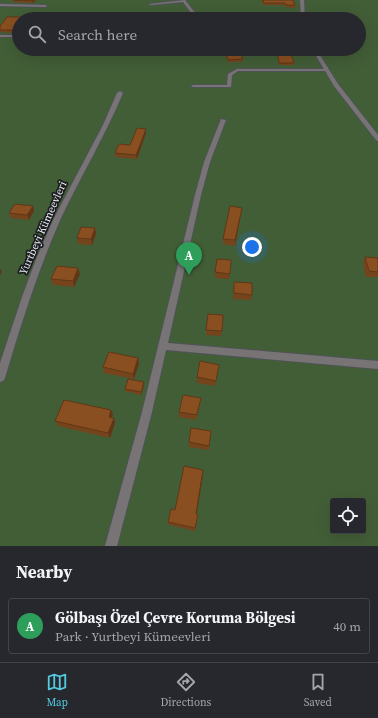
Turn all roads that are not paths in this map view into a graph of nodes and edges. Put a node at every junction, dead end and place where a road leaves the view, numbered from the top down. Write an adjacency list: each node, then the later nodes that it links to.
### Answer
1 (302, 0): 7 (street)
2 (183, 1): 3 (street); 6 (street)
3 (151, 4)
4 (0, 5): 5 (street)
5 (45, 6)
6 (192, 12)
7 (303, 12)
8 (0, 36): 9 (street)
9 (12, 36)
10 (318, 56): 11 (street)
11 (326, 70): 12 (street); 15 (street)
12 (194, 86)
13 (120, 93): 18 (street, Yurtbeyi Kümeevleri)
14 (223, 120): 16 (street)
15 (378, 139)
16 (162, 346): 17 (street); 19 (street)
17 (378, 365)
18 (0, 378)
19 (111, 546)

